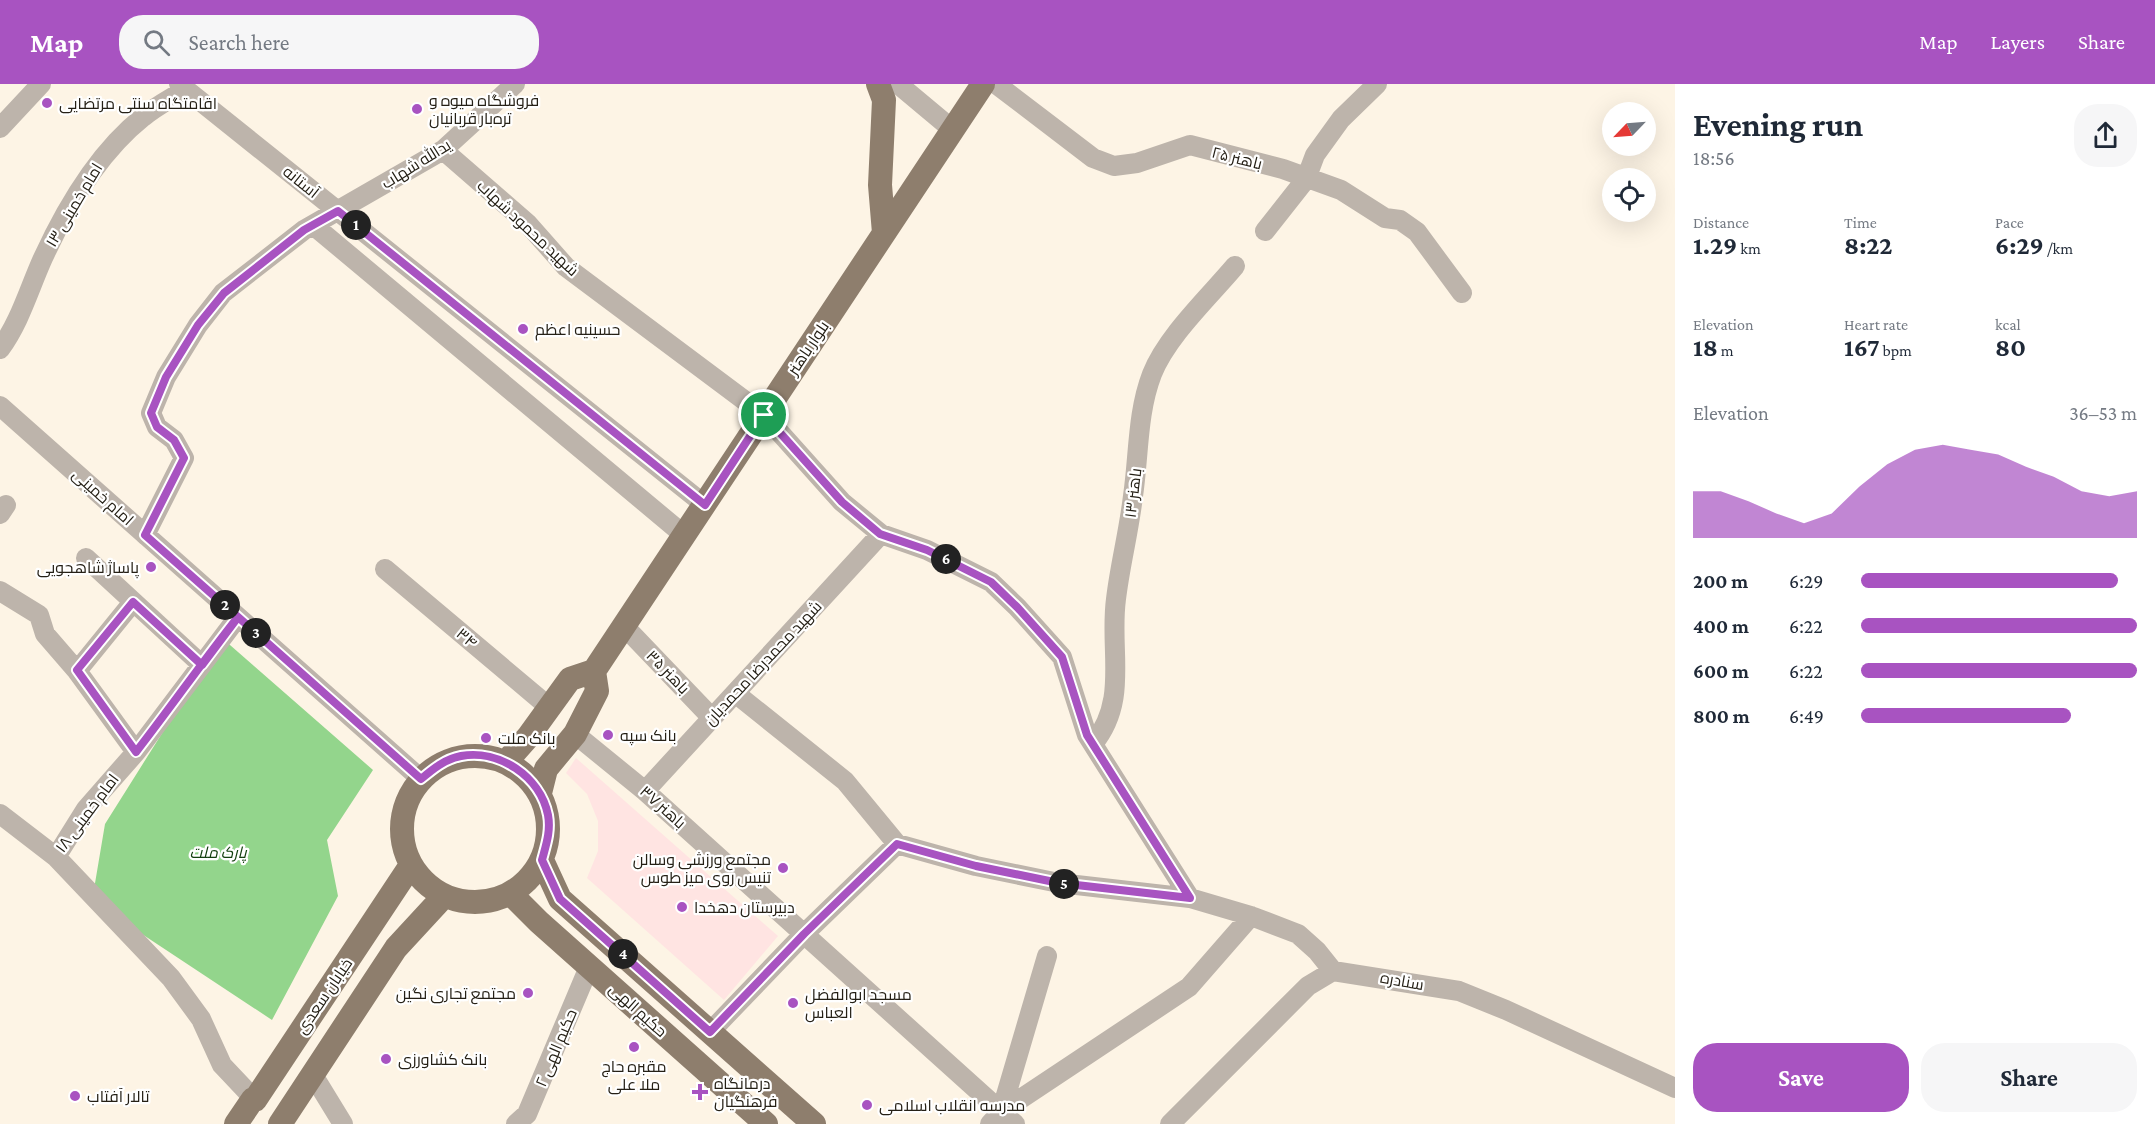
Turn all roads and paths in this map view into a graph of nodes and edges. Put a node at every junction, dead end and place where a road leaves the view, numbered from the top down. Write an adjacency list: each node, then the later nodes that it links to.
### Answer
1 (41, 84): 9 (street)
2 (515, 84): 11 (street, یدالله شهاب)
3 (878, 84): 16 (main road)
4 (898, 84): 10 (street)
5 (983, 84): 10 (main road, بلوار باهنر)
6 (996, 84): 12 (street, باهنر ۲۵)
7 (1377, 84): 12 (street)
8 (182, 87): 13 (street, آستانه); 19 (street, امام خمینی ۱۳)
9 (0, 128)
10 (953, 130): 16 (main road, بلوار باهنر)
11 (443, 150): 13 (street, یدالله شهاب); 21 (street, شهید محمود شهاب)
12 (1306, 179): 15 (street); 18 (street, باهنر ۲۵)
13 (338, 211): 14 (street, یدالله شهاب); 22 (street, آستانه)
14 (313, 225): 24 (street, یدالله شهاب); 25 (street, آستانه)
15 (1265, 231)
16 (884, 234): 21 (main road, بلوار باهنر)
17 (1235, 266): 39 (street, باهنر ۱۳)
18 (1462, 292)
19 (0, 349)
20 (0, 406): 24 (street, امام خمینی)
21 (764, 415): 22 (main road, بلوار باهنر); 23 (street, شهید محمود شهاب)
22 (705, 505): 25 (main road, بلوار باهنر)
23 (880, 534): 35 (street, شهید محمدرضا محمدیان); 39 (street)
24 (145, 535): 30 (street, امام خمینی)
25 (684, 535): 31 (main road, بلوار باهنر)
26 (86, 558): 29 (street)
27 (385, 569): 36 (street, ۳۴)
28 (0, 591): 33 (street)
29 (133, 602): 32 (street); 33 (street)
30 (238, 617): 32 (street, امام خمینی ۱۸); 42 (street, امام خمینی)
31 (624, 626): 34 (main road, بلوار باهنر); 37 (street, باهنر ۳۵)
32 (202, 665): 40 (street, امام خمینی ۱۸)
33 (77, 670): 40 (street)
34 (594, 671): 36 (main road); 38 (main road)
35 (735, 693): 37 (street, شهید محمدرضا محمدیان); 46 (street)
36 (549, 707): 41 (main road)
37 (712, 718): 43 (street, شهید محمدرضا محمدیان)
38 (575, 734): 43 (street, باهنر ۳۷); 44 (main road)
39 (1093, 744): 52 (street)
40 (136, 752): 47 (street, امام خمینی ۱۸)
41 (506, 762): 42 (main road); 44 (main road)
42 (421, 779): 49 (main road)
43 (645, 791): 56 (street, باهنر ۳۷)
44 (540, 793): 48 (main road)
45 (0, 814): 47 (street, امام خمینی ۱۸)
46 (897, 844): 52 (street); 56 (street)
47 (56, 857): 65 (street)
48 (542, 860): 50 (main road); 53 (main road, حکیم الهی)
49 (411, 865): 51 (main road); 60 (main road, خیابان سعدی)
50 (511, 894): 51 (main road); 55 (main road, حکیم الهی)
51 (444, 896): 61 (main road, خیابان سعدی)
52 (1190, 898): 54 (street)
53 (560, 899): 55 (main road); 62 (main road, حکیم الهی)
54 (1251, 916): 59 (street); 67 (street)
55 (539, 922): 58 (main road, حکیم الهی)
56 (804, 934): 62 (street); 67 (street, باهنر ۳۷)
57 (1047, 956): 67 (street)
58 (590, 967): 66 (main road, حکیم الهی); 68 (street, حکیم الهی ۲)
59 (1333, 971): 64 (street, سنادره); 73 (street)
60 (313, 1013): 61 (main road); 65 (main road, خیابان سعدی)
61 (342, 1030): 63 (main road, خیابان سعدی)
62 (710, 1032): 72 (main road, حکیم الهی)
63 (313, 1075): 70 (main road, خیابان سعدی); 71 (street)
64 (1675, 1088)
65 (255, 1100): 69 (main road, خیابان سعدی)
66 (753, 1119)
67 (1002, 1120)
68 (526, 1121)
69 (236, 1124)
70 (280, 1124)
71 (343, 1124)
72 (814, 1124)
73 (1170, 1124)

